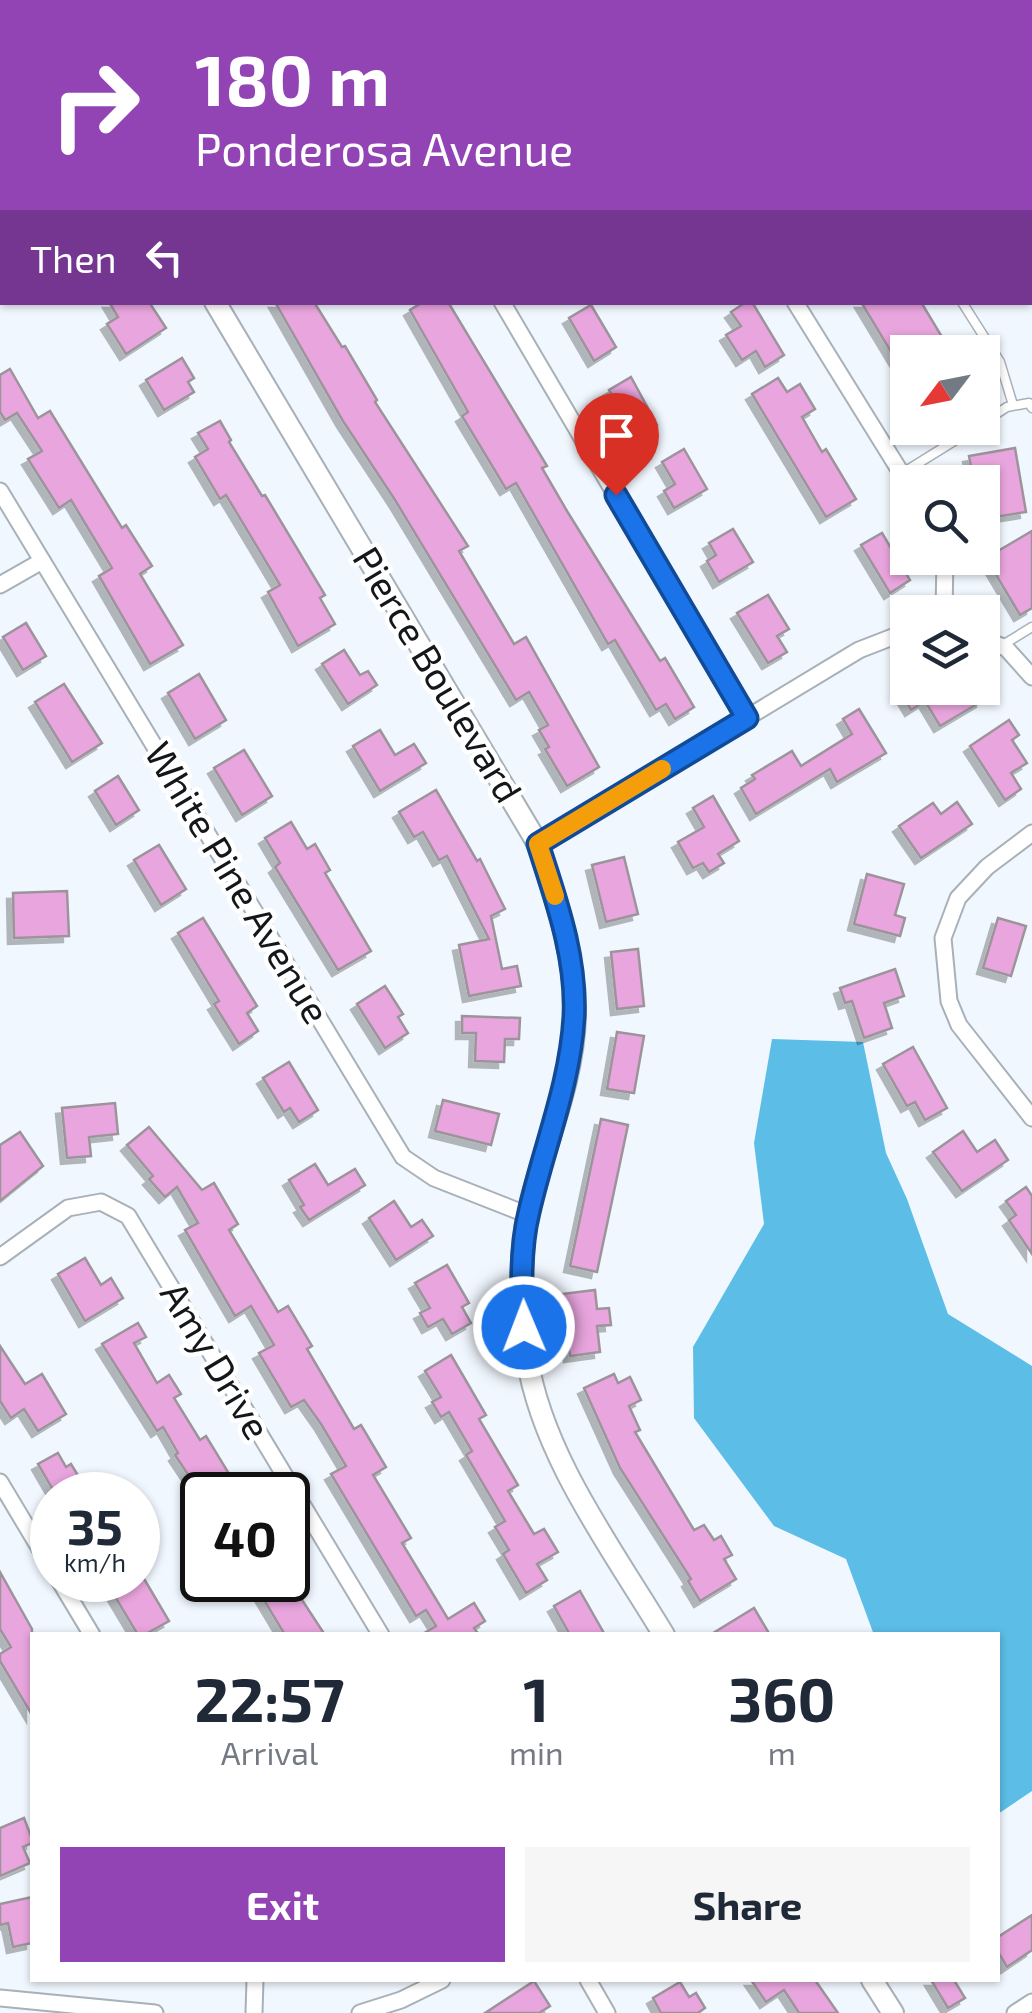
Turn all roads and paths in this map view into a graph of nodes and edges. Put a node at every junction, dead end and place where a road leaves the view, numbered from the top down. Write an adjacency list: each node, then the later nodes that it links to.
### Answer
1 (217, 305): 20 (street, Pierce Boulevard)
2 (504, 305): 18 (street)
3 (797, 305): 9 (street)
4 (964, 305): 5 (lane)
5 (1013, 406): 6 (lane); 7 (lane)
6 (1032, 408)
7 (1000, 413)
8 (951, 445): 10 (lane)
9 (895, 465)
10 (923, 465)
11 (0, 492): 12 (street, White Pine Avenue)
12 (42, 561): 13 (street); 22 (street, White Pine Avenue)
13 (0, 585)
14 (1032, 627): 16 (lane)
15 (890, 638): 18 (street)
16 (1001, 646): 17 (street)
17 (1032, 677)
18 (747, 718): 20 (street)
19 (1032, 834): 21 (street)
20 (538, 844): 22 (street, Pierce Boulevard)
21 (1032, 1118)
22 (528, 1215): 29 (street, Pierce Boulevard)
23 (0, 1257): 28 (street, Amy Drive)
24 (0, 1482): 25 (street)
25 (30, 1533)
26 (72, 1602): 27 (street)
27 (90, 1632)
28 (379, 1632)
29 (662, 1632)
30 (255, 1982): 37 (street)
31 (438, 1982): 38 (street)
32 (589, 1982): 39 (street)
33 (873, 1982): 40 (street)
34 (0, 1998): 36 (street)
35 (1032, 2002): 41 (street)
36 (154, 2013)
37 (254, 2013)
38 (360, 2013)
39 (607, 2013)
40 (893, 2013)
41 (1015, 2013)

